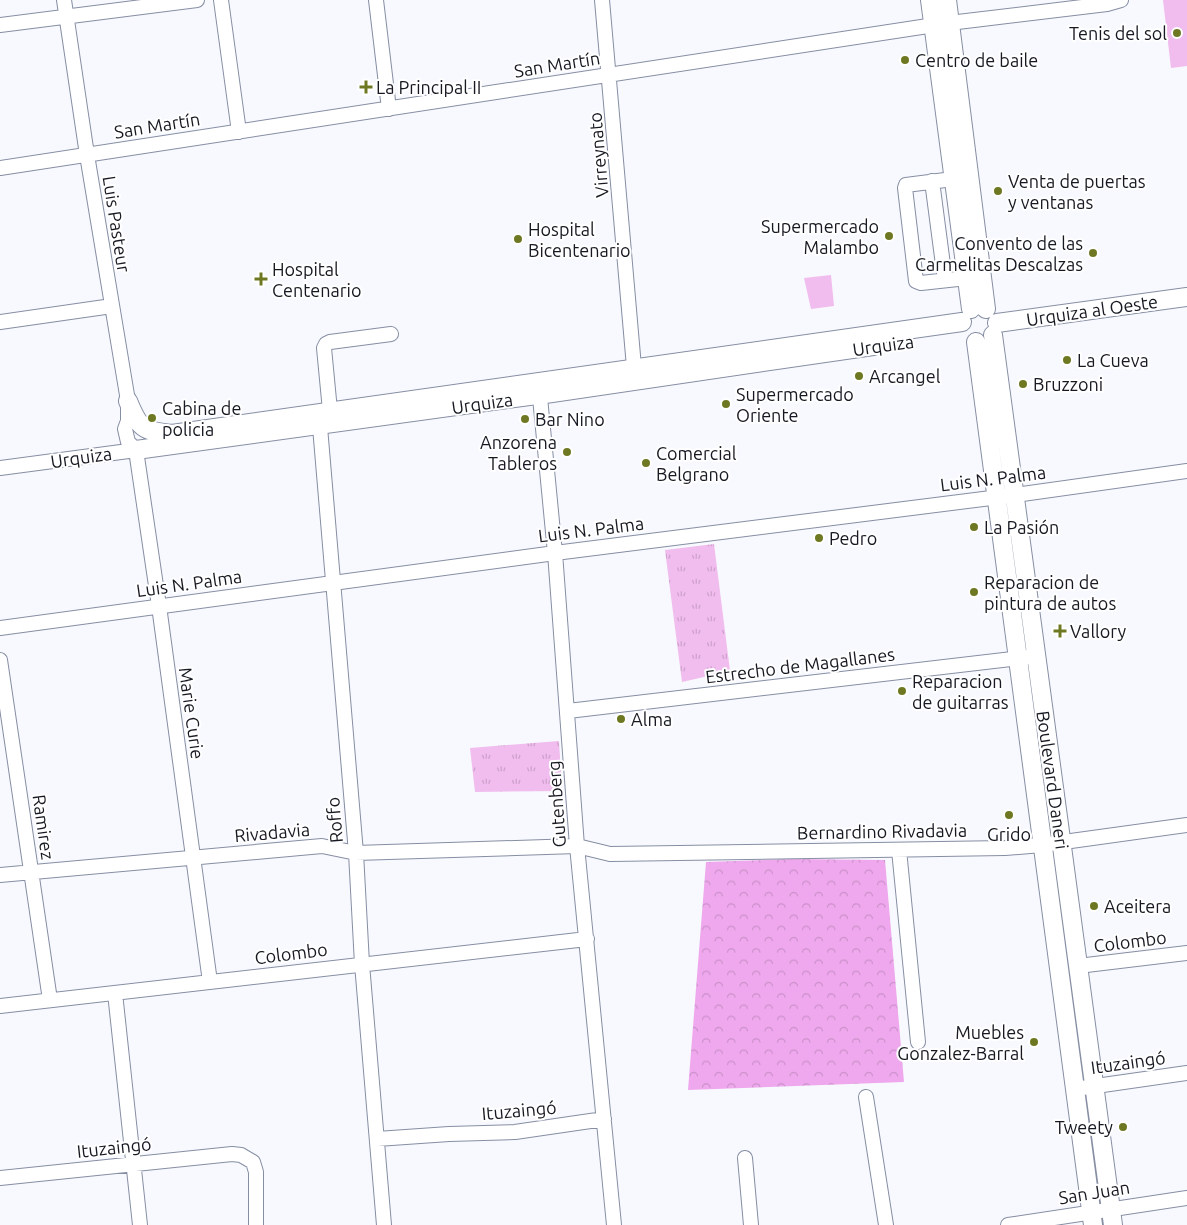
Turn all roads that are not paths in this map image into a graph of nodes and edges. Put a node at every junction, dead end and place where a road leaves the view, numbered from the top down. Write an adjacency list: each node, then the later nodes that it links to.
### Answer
1 (64, 0): 9 (street, Luis Pasteur)
2 (197, 0): 9 (street)
3 (221, 0): 14 (street)
4 (376, 0): 13 (street)
5 (602, 0): 12 (street, Virreynato)
6 (930, 0): 10 (main road)
7 (947, 0): 10 (main road)
8 (1121, 0): 10 (street, San Martín)
9 (66, 17): 11 (street); 15 (street, Luis Pasteur)
10 (941, 24): 12 (street, San Martín); 17 (main road); 24 (main road)
11 (0, 26)
12 (610, 75): 13 (street, San Martín); 27 (street, Virreynato)
13 (389, 108): 14 (street, San Martín)
14 (239, 132): 15 (street, San Martín)
15 (87, 155): 16 (street, San Martín); 22 (street, Luis Pasteur)
16 (0, 168)
17 (953, 179): 18 (street); 19 (main road)
18 (932, 181): 20 (street); 20 (street)
19 (967, 278): 20 (street); 24 (main road)
20 (945, 280)
21 (1187, 297): 25 (main road, Urquiza al Oeste)
22 (112, 306): 23 (street); 29 (street, Luis Pasteur)
23 (0, 322)
24 (972, 323): 25 (main road, Urquiza al Oeste); 25 (main road); 27 (main road, Urquiza); 28 (main road, Urquiza); 32 (main road, Boulevard Daneri)
25 (995, 329): 30 (main road, Boulevard Daneri)
26 (391, 334): 31 (street, Roffo)
27 (634, 367): 28 (main road, Urquiza)
28 (539, 388): 31 (main road, Urquiza); 38 (street, Gutenberg)
29 (128, 401): 31 (main road, Urquiza); 33 (street, Luis Pasteur)
30 (1004, 416): 32 (main road); 36 (main road, Boulevard Daneri)
31 (325, 418): 33 (main road, Urquiza); 39 (street, Roffo)
32 (986, 418): 37 (main road, Boulevard Daneri)
33 (136, 450): 34 (street, Urquiza); 40 (street, Marie Curie)
34 (0, 468)
35 (1187, 471): 36 (street, Luis N. Palma)
36 (1015, 495): 37 (street, Luis N. Palma); 42 (main road, Boulevard Daneri)
37 (996, 497): 38 (street, Luis N. Palma); 43 (main road, Boulevard Daneri)
38 (555, 553): 39 (street, Luis N. Palma); 45 (street, Gutenberg)
39 (333, 582): 40 (street, Luis N. Palma); 51 (street, Roffo)
40 (159, 606): 41 (street, Luis N. Palma); 52 (street, Marie Curie)
41 (0, 628)
42 (1037, 656): 43 (street, Estrecho de Magallanes); 47 (main road, Boulevard Daneri)
43 (1018, 659): 45 (street, Estrecho de Magallanes); 48 (main road, Boulevard Daneri)
44 (0, 660): 53 (street, Ramirez)
45 (568, 711): 49 (street, Gutenberg)
46 (1187, 825): 47 (street, Bernardino Rivadavia)
47 (1062, 842): 48 (street, Bernardino Rivadavia); 58 (main road, Boulevard Daneri)
48 (1042, 844): 50 (street, Bernardino Rivadavia); 64 (main road, Boulevard Daneri)
49 (577, 846): 50 (street, Bernardino Rivadavia); 51 (street, Rivadavia); 55 (street, Gutenberg)
50 (898, 850): 65 (street)
51 (356, 853): 52 (street, Rivadavia); 57 (street, Roffo)
52 (193, 858): 53 (street, Rivadavia); 59 (street, Marie Curie)
53 (31, 871): 54 (street, Rivadavia); 61 (street, Ramirez)
54 (0, 875)
55 (587, 939): 57 (street, Colombo); 70 (street, Gutenberg)
56 (1187, 953): 58 (street, Colombo)
57 (362, 964): 59 (street, Colombo); 71 (street, Roffo)
58 (1078, 966): 62 (main road, Boulevard Daneri)
59 (210, 982): 60 (street, Colombo)
60 (115, 992): 61 (street, Colombo); 73 (street)
61 (50, 1000): 63 (street, Colombo)
62 (1083, 1003): 64 (main road); 67 (main road, Boulevard Daneri)
63 (0, 1006)
64 (1064, 1006): 68 (main road, Boulevard Daneri)
65 (918, 1042)
66 (1187, 1072): 67 (street, Ituzaingó)
67 (1094, 1085): 68 (street, Ituzaingó); 76 (main road, Boulevard Daneri)
68 (1075, 1088): 77 (main road, Boulevard Daneri)
69 (866, 1097): 83 (street)
70 (604, 1119): 71 (street, Ituzaingó); 81 (street, Gutenberg)
71 (377, 1139): 80 (street, Roffo)
72 (745, 1158): 82 (street)
73 (134, 1164): 74 (street, Ituzaingó); 78 (street); 79 (street, Ituzaingó)
74 (0, 1178)
75 (1187, 1198): 76 (street, San Juan)
76 (1112, 1217): 77 (street, San Juan)
77 (1092, 1218): 84 (street, San Juan)
78 (140, 1225)
79 (256, 1225)
80 (384, 1225)
81 (614, 1225)
82 (751, 1225)
83 (886, 1225)
84 (1008, 1225)

